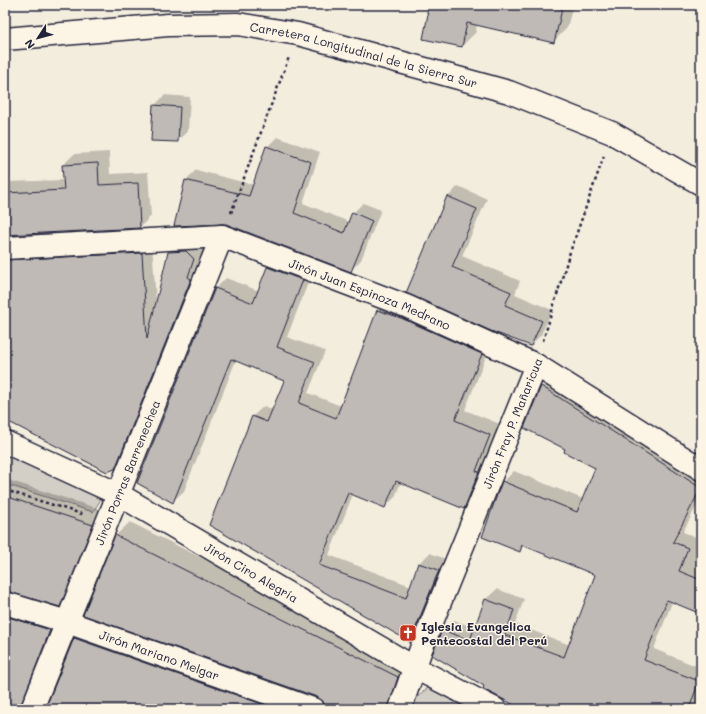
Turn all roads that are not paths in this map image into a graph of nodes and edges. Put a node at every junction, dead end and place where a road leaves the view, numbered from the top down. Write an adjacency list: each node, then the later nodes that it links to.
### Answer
1 (5, 39): 2 (main road, Carretera Longitudinal de la Sierra Sur)
2 (701, 184)
3 (222, 236): 4 (main road, Jirón Juan Espinoza Medrano); 5 (main road, Jirón Juan Espinoza Medrano); 8 (main road, Jirón Porras Barrenechea)
4 (5, 248)
5 (536, 365): 7 (main road, Jirón Juan Espinoza Medrano); 11 (main road, Jirón Fray P. Mañaricua)
6 (5, 442): 8 (main road, Jirón Ciro Alegría)
7 (701, 469)
8 (118, 494): 10 (main road, Jirón Porras Barrenechea); 11 (main road, Jirón Ciro Alegría)
9 (5, 603): 10 (main road, Jirón Mariano Melgar)
10 (67, 622): 12 (main road, Jirón Porras Barrenechea); 13 (main road, Jirón Mariano Melgar)
11 (415, 668): 14 (main road, Jirón Fray P. Mañaricua); 15 (main road, Jirón Ciro Alegría)
12 (32, 709)
13 (313, 709)
14 (400, 709)
15 (494, 709)

